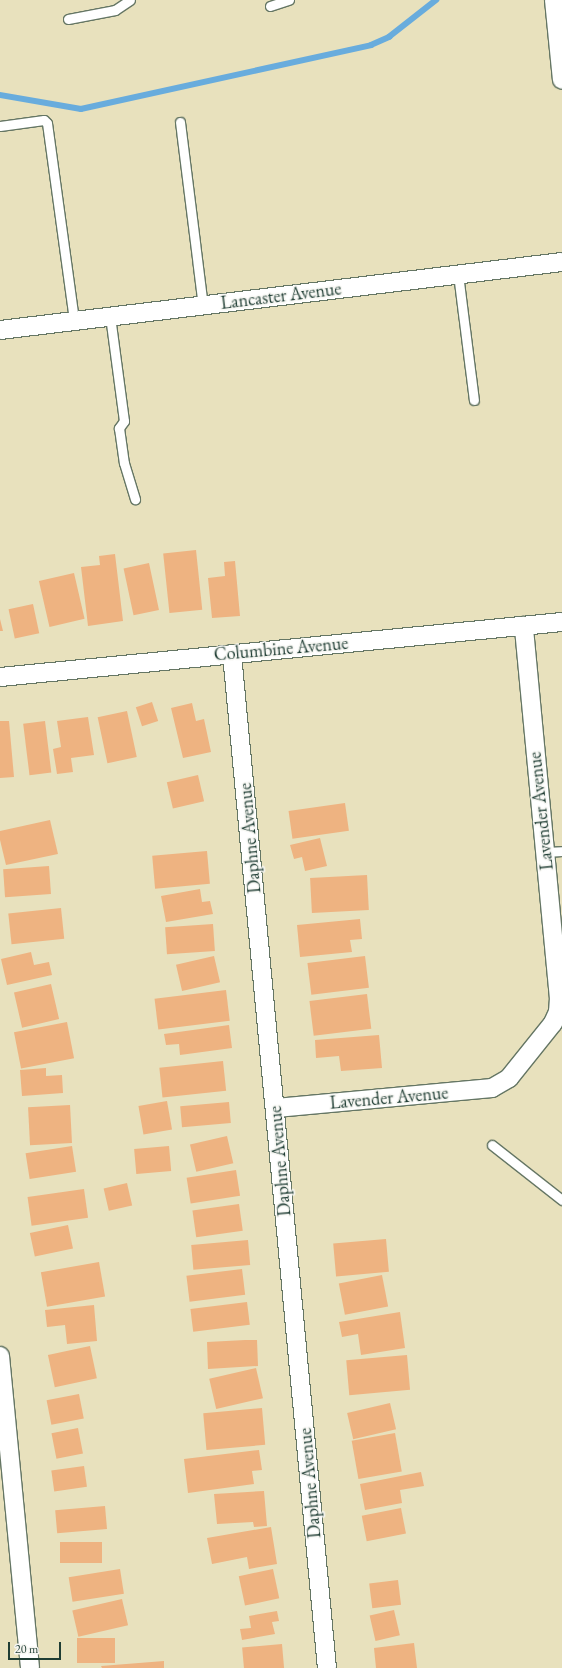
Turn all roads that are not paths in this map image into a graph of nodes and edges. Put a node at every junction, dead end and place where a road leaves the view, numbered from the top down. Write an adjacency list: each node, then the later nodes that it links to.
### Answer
1 (130, 0): 5 (lane)
2 (289, 0): 4 (lane)
3 (554, 0): 6 (street)
4 (270, 6)
5 (68, 18)
6 (562, 80)
7 (180, 122): 11 (lane)
8 (0, 126): 13 (lane)
9 (562, 262): 10 (street, Lancaster Avenue)
10 (458, 274): 11 (street, Lancaster Avenue); 15 (lane)
11 (203, 306): 12 (street, Lancaster Avenue)
12 (110, 316): 13 (street, Lancaster Avenue); 16 (lane)
13 (74, 321): 14 (street, Lancaster Avenue)
14 (0, 330)
15 (474, 400)
16 (135, 499)
17 (562, 622): 18 (street, Columbine Avenue)
18 (524, 626): 19 (street, Columbine Avenue); 21 (street, Lavender Avenue)
19 (232, 654): 20 (street, Columbine Avenue); 22 (street, Daphne Avenue)
20 (0, 677)
21 (554, 851): 22 (street, Lavender Avenue)
22 (276, 1108): 27 (street, Daphne Avenue)
23 (492, 1145): 24 (lane)
24 (562, 1200)
25 (0, 1356): 26 (street)
26 (30, 1668)
27 (327, 1668)

